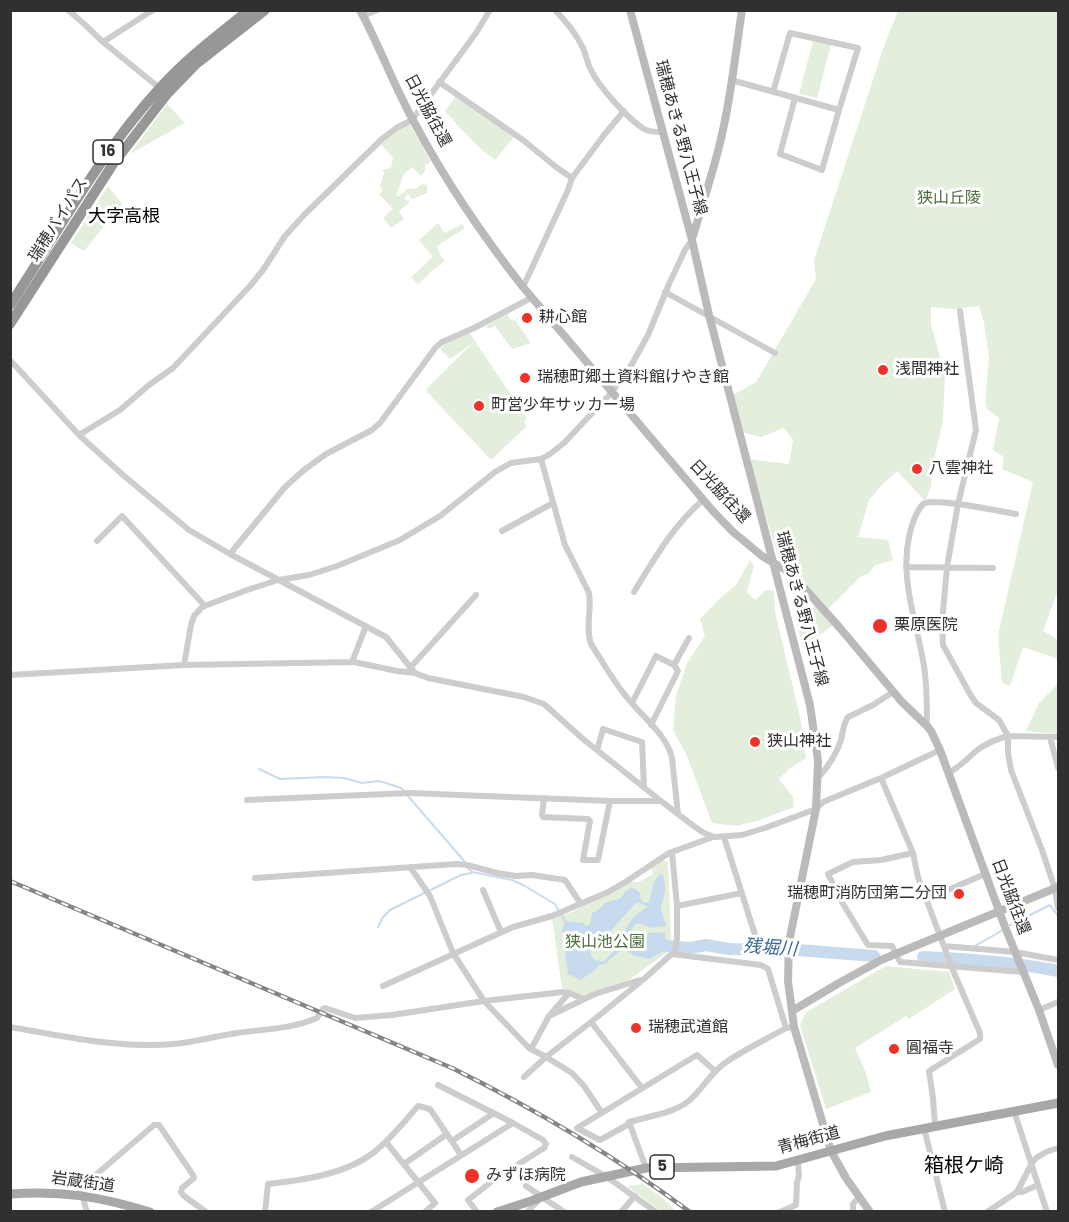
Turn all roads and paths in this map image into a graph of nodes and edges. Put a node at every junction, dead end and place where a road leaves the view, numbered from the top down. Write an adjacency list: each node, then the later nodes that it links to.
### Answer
1 (68, 10): 11 (street)
2 (153, 10): 11 (street)
3 (249, 10): 14 (highway, 瑞穂バイパス / 16)
4 (265, 10): 14 (highway, 瑞穂バイパス / 16)
5 (377, 10): 10 (street)
6 (490, 10): 13 (street)
7 (555, 10): 18 (street)
8 (630, 10): 20 (street, 瑞穂あきる野八王子線)
9 (742, 10): 12 (street)
10 (361, 13): 19 (street, 日光脇往還)
11 (103, 42): 14 (street)
12 (731, 80): 15 (street); 22 (street)
13 (439, 82): 19 (street); 21 (street)
14 (163, 91): 26 (highway, 瑞穂バイパス / 16); 29 (highway, 瑞穂バイパス / 16)
15 (773, 92): 16 (street); 17 (street)
16 (795, 98): 17 (street); 17 (street)
17 (839, 110)
18 (624, 111): 20 (street); 21 (street)
19 (412, 120): 23 (street, 日光脇往還); 33 (street)
20 (662, 132): 22 (street, 瑞穂あきる野八王子線)
21 (572, 178): 23 (street)
22 (692, 240): 24 (street); 28 (street, 瑞穂あきる野八王子線)
23 (523, 287): 25 (street, 日光脇往還)
24 (665, 292): 28 (street); 32 (street)
25 (531, 298): 32 (street, 日光脇往還); 41 (street)
26 (10, 305)
27 (960, 311): 37 (street)
28 (709, 315): 30 (street); 42 (street, 瑞穂あきる野八王子線)
29 (10, 324)
30 (775, 353)
31 (10, 360): 33 (street)
32 (612, 392): 34 (street); 35 (street, 日光脇往還)
33 (79, 435): 41 (street)
34 (541, 459): 36 (street); 46 (street)
35 (703, 500): 42 (street, 日光脇往還); 47 (street)
36 (553, 503): 39 (street); 58 (street)
37 (958, 504): 38 (street); 43 (street); 44 (street)
38 (1016, 514)
39 (502, 531)
40 (97, 541): 49 (street)
41 (230, 554): 46 (street)
42 (773, 562): 57 (street, 日光脇往還); 68 (street, 瑞穂あきる野八王子線)
43 (906, 567): 44 (street); 60 (street)
44 (947, 567): 45 (street); 61 (street)
45 (993, 568)
46 (278, 580): 49 (street); 50 (street)
47 (634, 592)
48 (476, 595): 55 (street)
49 (205, 606): 53 (street)
50 (366, 626): 52 (street); 55 (street)
51 (689, 638): 54 (street)
52 (352, 662): 53 (street); 55 (street)
53 (184, 665): 56 (street)
54 (674, 665): 58 (street); 59 (street)
55 (413, 671): 64 (street)
56 (10, 675)
57 (893, 692): 60 (street, 日光脇往還); 68 (street)
58 (632, 703): 59 (street)
59 (651, 725): 76 (street)
60 (927, 726): 65 (street, 日光脇往還)
61 (1008, 736): 62 (street); 67 (street); 84 (street)
62 (1050, 737): 63 (street); 66 (street)
63 (1059, 737)
64 (597, 750): 70 (street); 70 (street)
65 (940, 750): 67 (street, 日光脇往還); 69 (street)
66 (1059, 768)
67 (948, 773): 82 (street, 日光脇往還)
68 (818, 778): 75 (street, 瑞穂あきる野八王子線)
69 (881, 778): 75 (street); 80 (street)
70 (644, 787): 74 (street)
71 (544, 798): 72 (street); 73 (street); 73 (street)
72 (247, 800)
73 (610, 801): 74 (street)
74 (661, 801): 76 (street)
75 (816, 808): 78 (street); 110 (street, 瑞穂あきる野八王子線)
76 (678, 814): 77 (street)
77 (714, 837): 78 (street); 79 (street)
78 (724, 837): 86 (street)
79 (672, 852): 88 (street); 89 (street)
80 (913, 853): 87 (street); 98 (street)
81 (410, 867): 83 (street); 88 (street); 97 (street)
82 (985, 874): 87 (street); 91 (street, 日光脇往還)
83 (255, 878)
84 (1057, 888): 90 (street); 91 (street)
85 (483, 890): 92 (street)
86 (742, 893): 89 (street); 94 (street)
87 (927, 899): 93 (street)
88 (581, 904): 92 (street)
89 (677, 906): 96 (street)
90 (1059, 908)
91 (999, 912): 93 (street); 99 (street, 日光脇往還)
92 (501, 932): 97 (street)
93 (941, 935): 95 (street); 98 (street)
94 (757, 941)
95 (945, 948): 99 (street); 101 (street)
96 (673, 952): 103 (street); 114 (street)
97 (453, 953): 104 (street); 107 (street)
98 (897, 954): 101 (street); 110 (street)
99 (1016, 954): 100 (street); 102 (street, 日光脇往還)
100 (1059, 960)
101 (951, 964): 102 (street); 128 (street)
102 (1023, 970): 109 (street, 日光脇往還)
103 (644, 979): 106 (street); 112 (street)
104 (383, 986)
105 (569, 993): 106 (street); 107 (street); 111 (street)
106 (584, 999): 111 (street)
107 (484, 1001): 113 (street); 115 (street)
108 (1059, 1002): 109 (street)
109 (1039, 1010): 117 (street, 日光脇往還)
110 (792, 1011): 114 (street, 瑞穂あきる野八王子線)
111 (549, 1016): 115 (street)
112 (591, 1022): 116 (street); 121 (street)
113 (10, 1027)
114 (790, 1028): 118 (street); 134 (street, 瑞穂あきる野八王子線)
115 (531, 1049): 116 (street)
116 (546, 1057): 119 (street); 125 (street)
117 (1059, 1065)
118 (715, 1071): 121 (street); 127 (street)
119 (524, 1077)
120 (438, 1084): 124 (street)
121 (642, 1088): 125 (street)
122 (1059, 1103): 123 (main road, 青梅街道 / 5)
123 (1014, 1111): 128 (main road, 青梅街道 / 5); 138 (street)
124 (494, 1113): 126 (street); 131 (street)
125 (602, 1113): 127 (street)
126 (513, 1123): 135 (street); 157 (street)
127 (628, 1124): 140 (street)
128 (934, 1126): 129 (main road, 青梅街道 / 5)
129 (924, 1128): 134 (main road, 青梅街道 / 5); 166 (street)
130 (447, 1134): 131 (street); 132 (street); 139 (street)
131 (452, 1141): 135 (street)
132 (386, 1142): 139 (street); 154 (street)
133 (1059, 1148): 138 (street)
134 (831, 1151): 137 (main road, 青梅街道 / 5); 150 (street, 瑞穂あきる野八王子線)
135 (461, 1155): 142 (street)
136 (572, 1157): 141 (street)
137 (798, 1161): 140 (main road, 青梅街道 / 5); 163 (street)
138 (1032, 1163): 143 (street); 145 (street)
139 (404, 1164): 142 (street)
140 (646, 1168): 141 (main road, 青梅街道 / 5)
141 (607, 1177): 148 (street); 149 (main road, 青梅街道 / 5)
142 (418, 1182): 155 (street); 156 (street)
143 (1038, 1185): 145 (street); 168 (street)
144 (526, 1186): 149 (street)
145 (1017, 1192): 167 (street)
146 (10, 1194): 147 (main road, 岩蔵街道)
147 (80, 1195): 151 (street); 152 (main road, 岩蔵街道); 153 (street)
148 (635, 1196): 161 (street); 162 (street)
149 (542, 1197): 158 (main road, 青梅街道 / 5); 159 (street); 160 (street)
150 (859, 1197): 164 (street); 165 (street, 瑞穂あきる野八王子線)
151 (87, 1212)
152 (150, 1212)
153 (206, 1212)
154 (265, 1212)
155 (371, 1212)
156 (425, 1212)
157 (477, 1212)
158 (497, 1212)
159 (527, 1212)
160 (564, 1212)
161 (621, 1212)
162 (656, 1212)
163 (780, 1212)
164 (853, 1212)
165 (870, 1212)
166 (945, 1212)
167 (987, 1212)
168 (1047, 1212)

